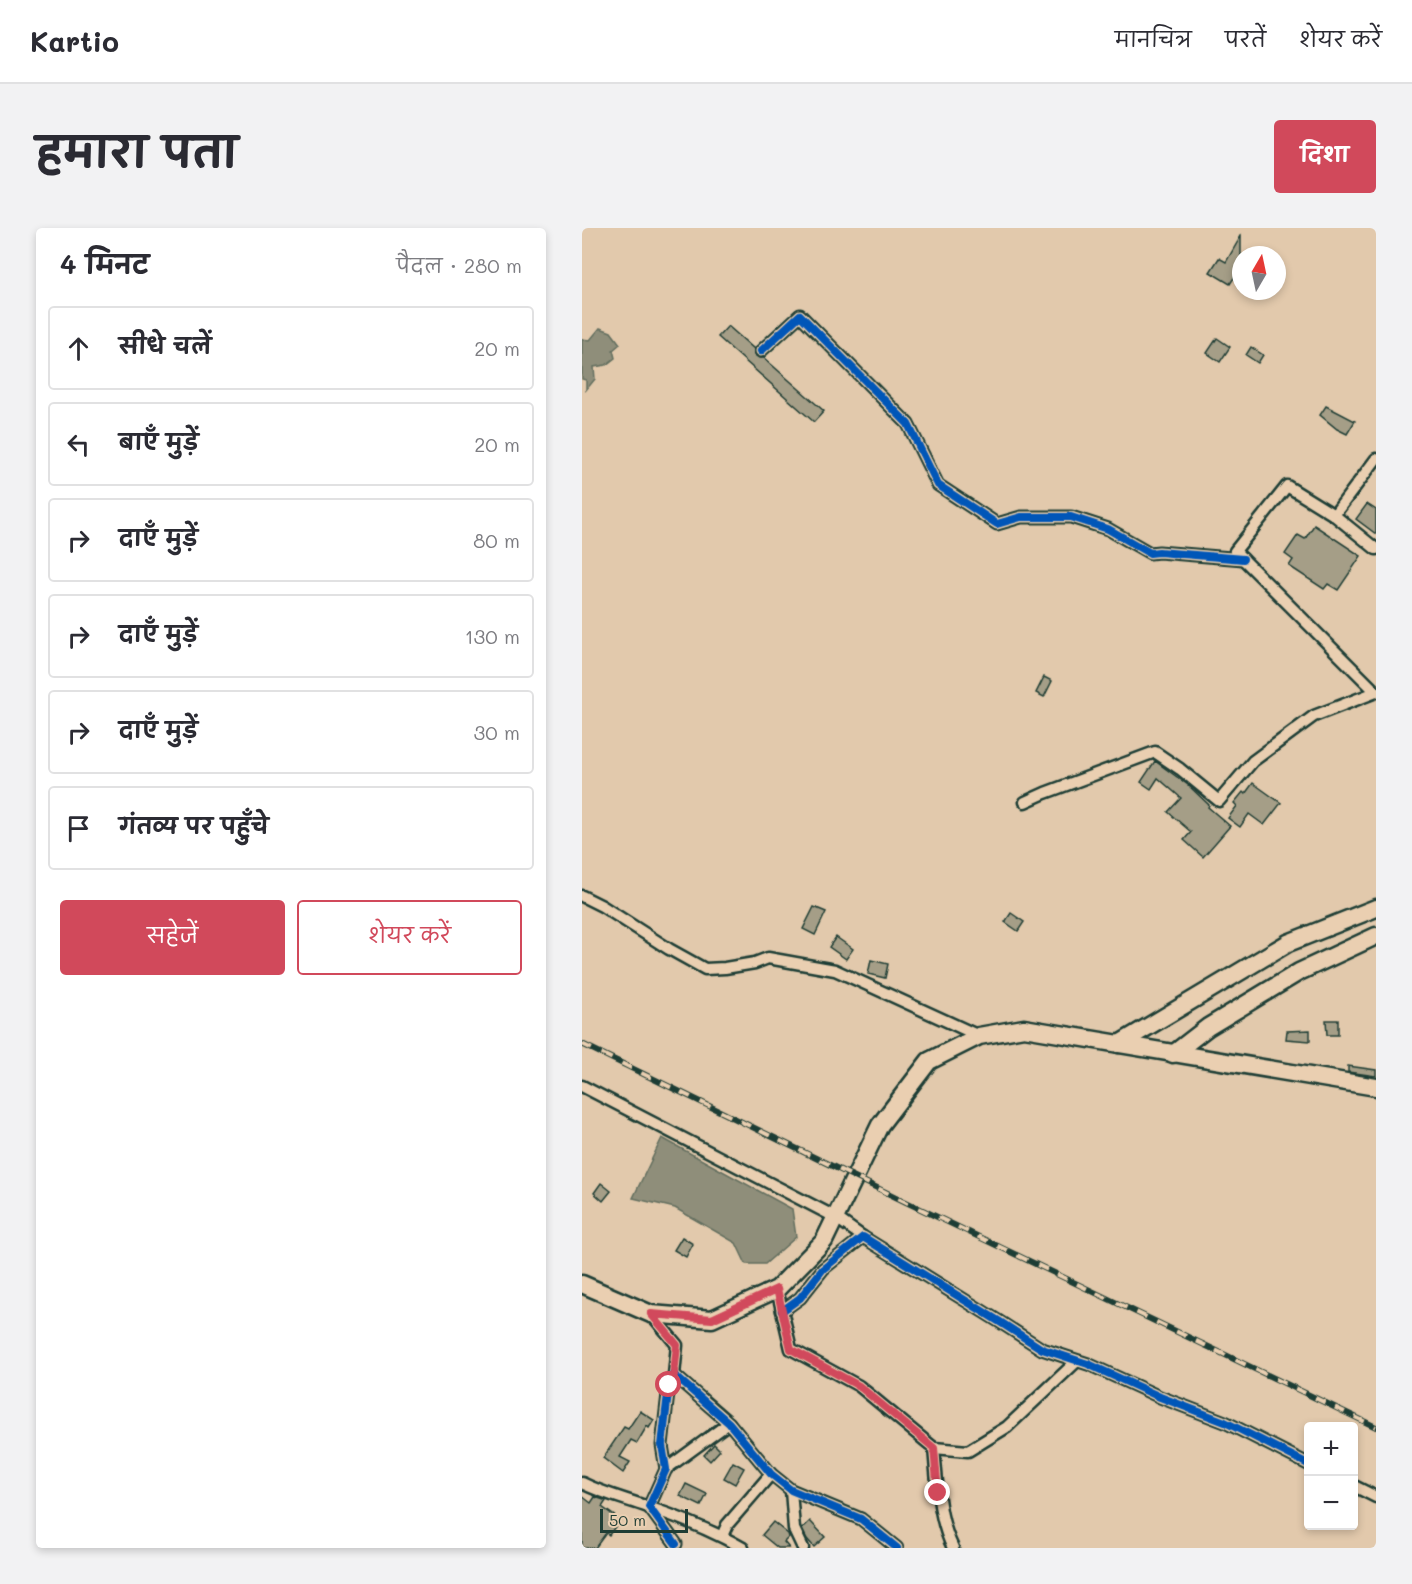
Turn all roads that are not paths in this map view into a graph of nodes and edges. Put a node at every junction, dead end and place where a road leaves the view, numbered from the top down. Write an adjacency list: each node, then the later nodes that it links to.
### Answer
1 (761, 351): 5 (street)
2 (1376, 459): 3 (street)
3 (1334, 515): 4 (street); 5 (street)
4 (1376, 549)
5 (1243, 559): 6 (street)
6 (1376, 692): 7 (street)
7 (1025, 802)
8 (582, 896): 11 (street)
9 (1376, 908): 12 (main road)
10 (1376, 936): 13 (main road)
11 (979, 1036): 12 (main road); 16 (main road)
12 (1119, 1044): 13 (main road)
13 (1173, 1054): 15 (main road)
14 (582, 1086): 16 (street)
15 (1376, 1087)
16 (835, 1217): 17 (street); 19 (main road)
17 (863, 1237): 20 (street); 22 (street)
18 (582, 1284): 21 (main road)
19 (777, 1289): 20 (street); 21 (main road)
20 (782, 1311): 25 (street)
21 (651, 1314): 23 (street)
22 (1077, 1361): 25 (street); 26 (street)
23 (674, 1375): 24 (street); 27 (street)
24 (729, 1423): 27 (street); 28 (street)
25 (934, 1448): 39 (street)
26 (1304, 1462)
27 (666, 1469): 33 (street)
28 (771, 1474): 31 (street); 34 (street)
29 (582, 1483): 33 (street)
30 (1358, 1488): 32 (street)
31 (791, 1490): 37 (street); 38 (street)
32 (1376, 1497)
33 (649, 1507): 34 (street); 35 (street)
34 (722, 1536): 36 (street)
35 (676, 1544)
36 (743, 1548)
37 (803, 1548)
38 (897, 1548)
39 (953, 1548)

